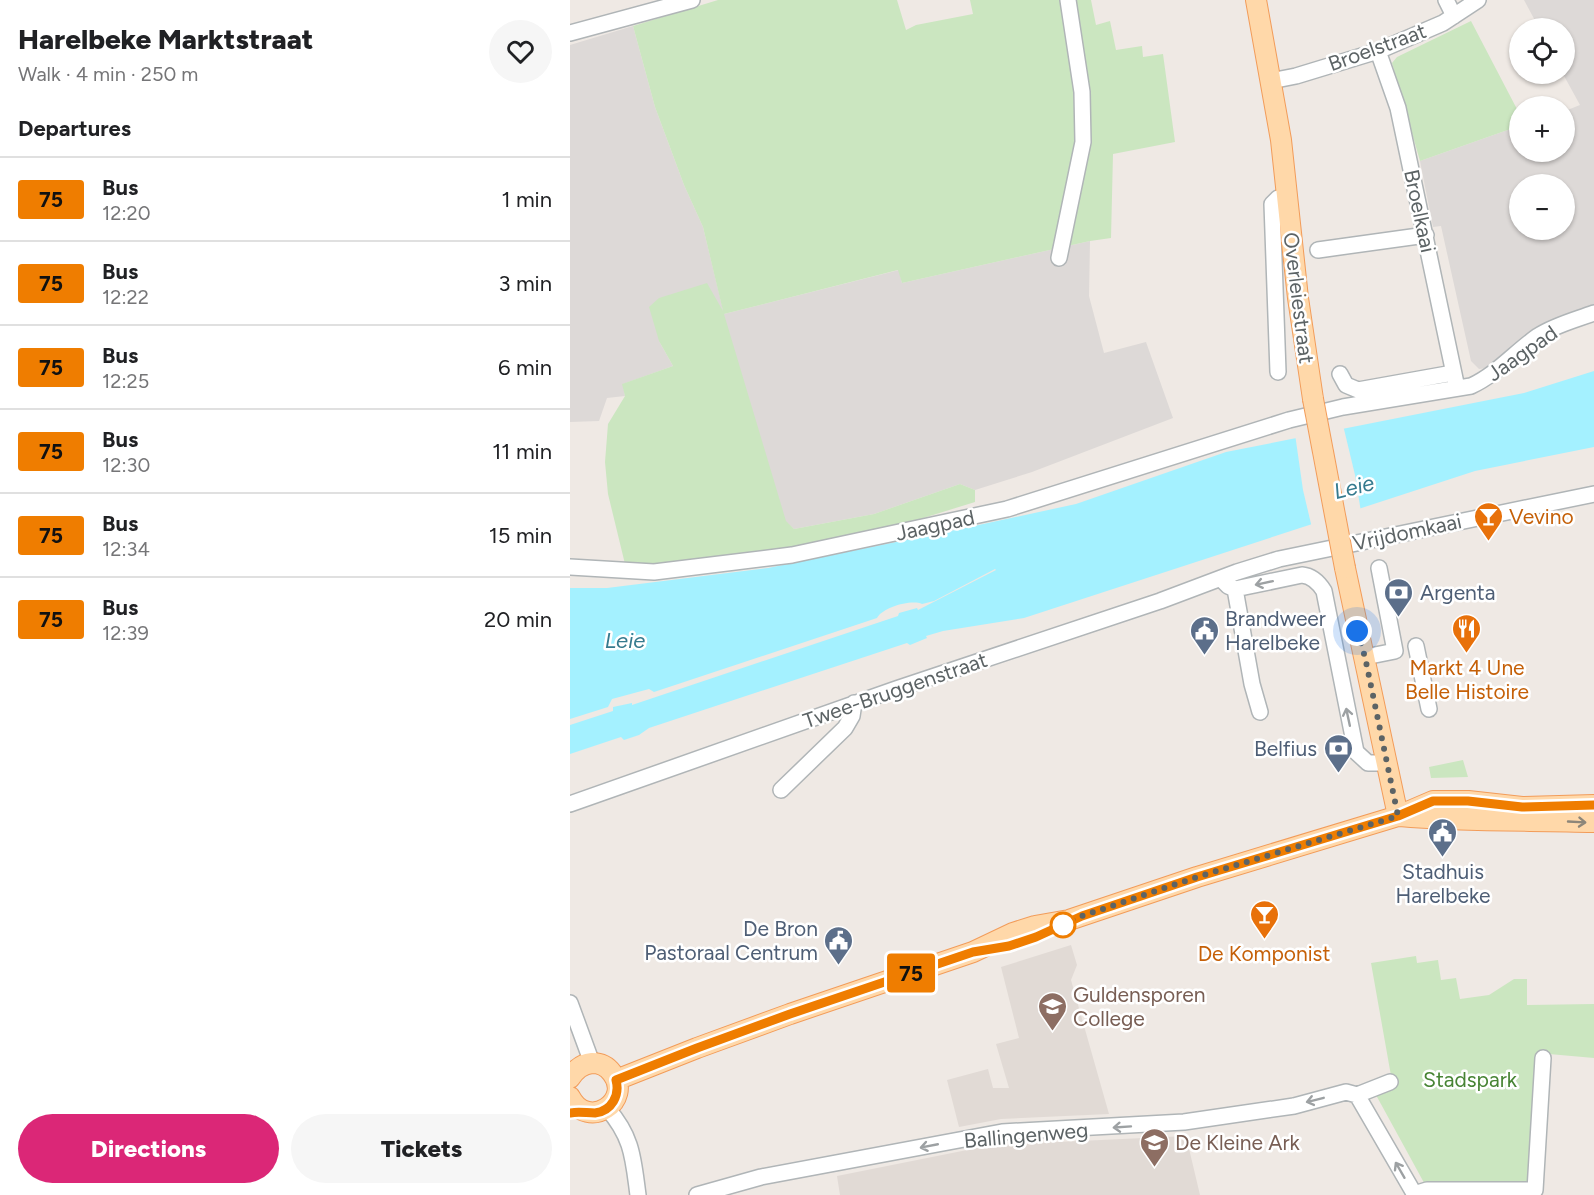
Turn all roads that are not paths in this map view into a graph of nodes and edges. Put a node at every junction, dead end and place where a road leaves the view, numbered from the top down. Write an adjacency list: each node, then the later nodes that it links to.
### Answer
1 (692, 0): 7 (street)
2 (1068, 0): 13 (street)
3 (1256, 0): 9 (main road, Overleiestraat)
4 (1446, 0): 6 (street)
5 (1478, 0): 6 (street, Broelstraat)
6 (1454, 16): 8 (street, Broelstraat)
7 (570, 33)
8 (1378, 51): 9 (street, Broelstraat); 11 (street, Broelkaai)
9 (1271, 81): 10 (main road, Overleiestraat)
10 (1287, 196): 15 (street, Overleiestraat); 25 (main road, Overleiestraat, bridge)
11 (1426, 236): 12 (street); 16 (street, Broelkaai)
12 (1318, 250)
13 (1059, 258)
14 (1594, 313): 18 (street, Jaagpad)
15 (1278, 372)
16 (1453, 373): 17 (street); 18 (street, Broelkaai)
17 (1340, 374)
18 (1457, 388): 20 (street, Jaagpad)
19 (1594, 494): 22 (street, Vrijdomkaai)
20 (570, 567)
21 (1379, 568): 25 (street)
22 (1221, 579): 23 (street); 26 (street, Twee-Bruggenstraat)
23 (1235, 589): 28 (street); 29 (street, one-way to 23)
24 (1416, 646): 27 (street)
25 (1365, 657): 29 (main road, Overleiestraat)
26 (854, 704): 30 (street); 31 (street, Twee-Bruggenstraat)
27 (1429, 709)
28 (1260, 712)
29 (1381, 763): 33 (main road, Overleiestraat)
30 (781, 790)
31 (570, 804)
32 (1594, 805): 33 (main road)
33 (1398, 816): 34 (main road, one-way to 34); 39 (main road)
34 (1594, 822)
35 (570, 1003): 37 (street)
36 (1543, 1059): 45 (street)
37 (592, 1063): 38 (main road); 39 (main road)
38 (571, 1076)
39 (616, 1080): 43 (main road)
40 (1390, 1082): 41 (street, Ballingenweg)
41 (1358, 1095): 45 (street, one-way to 41); 47 (street, Ballingenweg, one-way to 47)
42 (570, 1097): 44 (main road)
43 (607, 1108): 44 (main road); 46 (street)
44 (577, 1112)
45 (1415, 1194)
46 (638, 1195)
47 (697, 1195)

